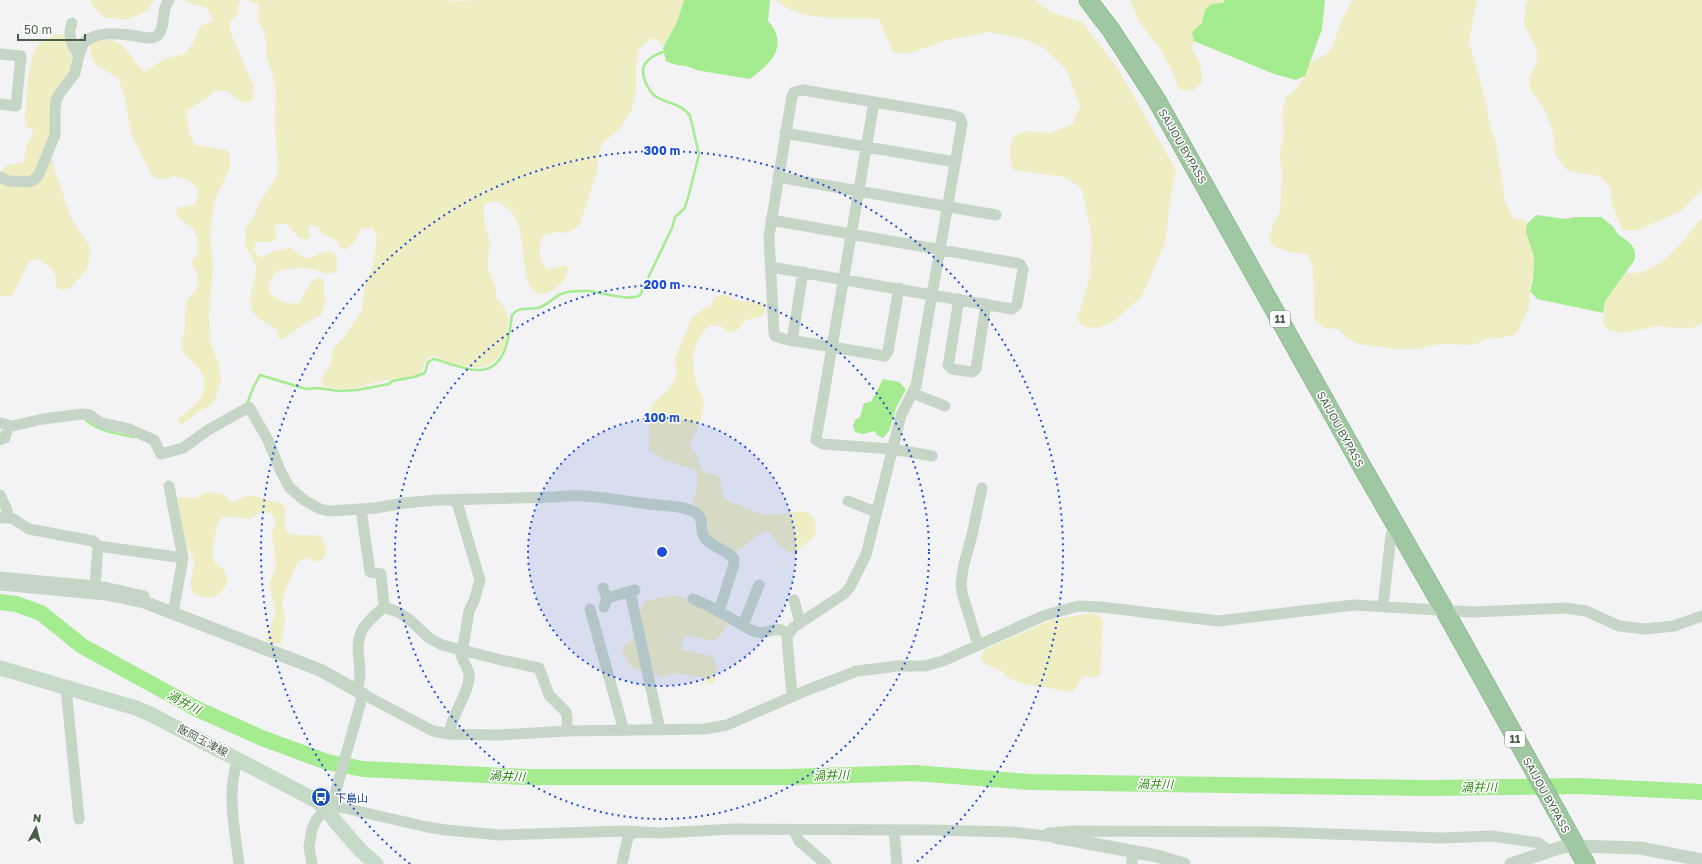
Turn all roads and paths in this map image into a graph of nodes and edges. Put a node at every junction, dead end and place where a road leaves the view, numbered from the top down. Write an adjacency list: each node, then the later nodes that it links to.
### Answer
1 (169, 0): 5 (street)
2 (1088, 0): 42 (highway, SAIJOU BYPASS / 11)
3 (72, 23): 5 (street)
4 (0, 54): 7 (street)
5 (79, 55): 11 (street)
6 (874, 102): 8 (street); 9 (street); 10 (street)
7 (0, 104)
8 (786, 133): 9 (street); 12 (street)
9 (866, 147): 10 (street); 13 (street)
10 (955, 162): 14 (street)
11 (0, 177)
12 (778, 177): 13 (street); 16 (street)
13 (858, 191): 14 (street); 17 (street)
14 (948, 206): 15 (street); 18 (street)
15 (996, 215)
16 (771, 220): 17 (street); 19 (street)
17 (851, 234): 18 (street); 21 (street)
18 (940, 249): 23 (street); 25 (street)
19 (771, 267): 20 (street); 26 (street)
20 (802, 272): 21 (street); 26 (street)
21 (843, 278): 22 (street); 27 (street)
22 (899, 288): 23 (street); 27 (street)
23 (932, 294): 24 (street); 28 (street)
24 (959, 299): 25 (street); 25 (street)
25 (986, 304)
26 (792, 341): 27 (street)
27 (831, 348): 32 (street)
28 (912, 393): 29 (street); 32 (street)
29 (945, 406)
30 (4, 424): 31 (street); 39 (street)
31 (0, 440)
32 (892, 449): 33 (street); 40 (street)
33 (932, 456)
34 (169, 486): 44 (street)
35 (982, 488): 63 (street)
36 (0, 495): 41 (street)
37 (456, 499): 39 (street); 56 (street); 64 (street)
38 (848, 501): 40 (street)
39 (361, 509): 53 (street)
40 (876, 512): 60 (street)
41 (3, 518): 43 (street)
42 (1400, 530): 52 (street); 57 (highway, SAIJOU BYPASS / 11)
43 (98, 546): 44 (street); 48 (street)
44 (183, 558): 54 (street)
45 (0, 577): 48 (street)
46 (0, 584): 59 (street)
47 (759, 585): 61 (street)
48 (95, 586): 54 (street)
49 (605, 598): 70 (street)
50 (693, 599): 56 (street)
51 (794, 600): 60 (street)
52 (1383, 606): 57 (street); 63 (street)
53 (384, 607): 64 (street); 67 (street)
54 (174, 608): 59 (street)
55 (590, 609): 69 (street)
56 (719, 611): 61 (street)
57 (1445, 611): 58 (street); 81 (highway, SAIJOU BYPASS / 11)
58 (1702, 616)
59 (192, 620): 67 (street)
60 (800, 623): 62 (street)
61 (743, 625): 62 (street)
62 (789, 633): 68 (street)
63 (978, 645): 68 (street)
64 (462, 650): 71 (street); 72 (street)
65 (0, 668): 66 (main road, 飯岡玉津線)
66 (66, 688): 73 (main road, 飯岡玉津線); 75 (street)
67 (360, 692): 72 (street); 74 (street)
68 (792, 696): 70 (street)
69 (624, 730): 70 (street); 71 (street)
70 (660, 730)
71 (566, 731): 72 (street)
72 (450, 734)
73 (238, 759): 74 (main road, 飯岡玉津線); 85 (street)
74 (330, 805): 78 (street); 86 (street); 87 (main road, 飯岡玉津線)
75 (79, 819)
76 (794, 830): 77 (street); 78 (street); 89 (street)
77 (894, 830): 79 (street); 90 (street)
78 (631, 832): 88 (street)
79 (1035, 834): 80 (street); 82 (street)
80 (1056, 837): 83 (street)
81 (1572, 840): 82 (street); 84 (street); 93 (highway, SAIJOU BYPASS / 11)
82 (1549, 851): 92 (street)
83 (1132, 858): 91 (street)
84 (1702, 860)
85 (239, 864)
86 (312, 864)
87 (376, 864)
88 (622, 864)
89 (826, 864)
90 (897, 864)
91 (1184, 864)
92 (1511, 864)
93 (1586, 864)

